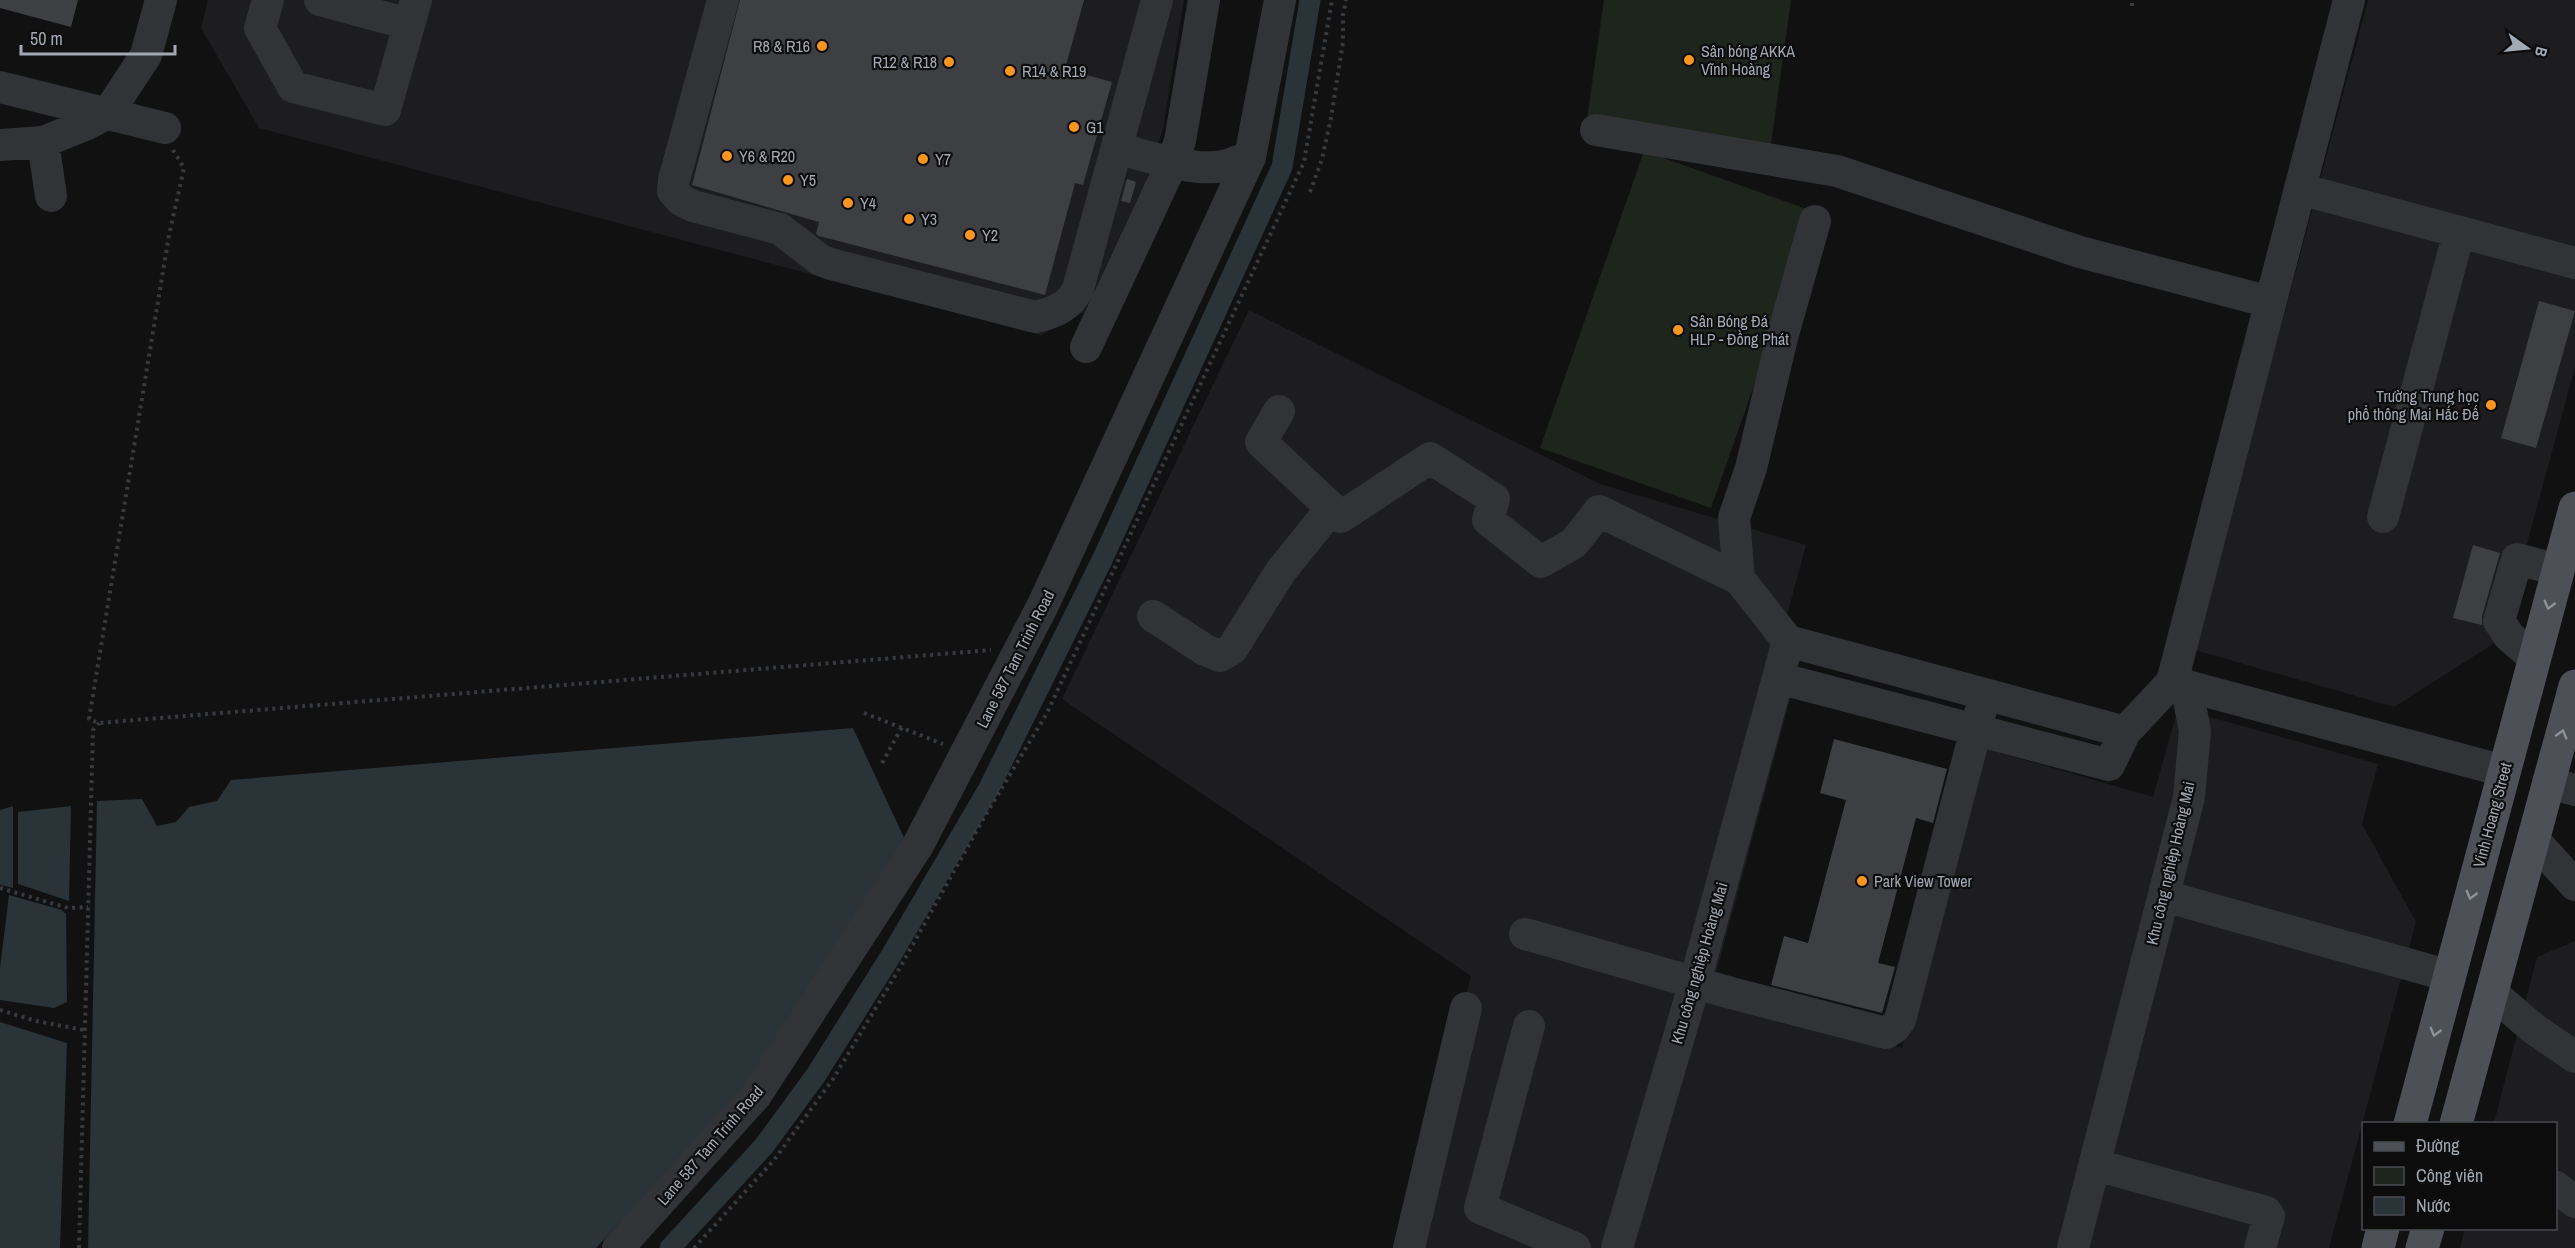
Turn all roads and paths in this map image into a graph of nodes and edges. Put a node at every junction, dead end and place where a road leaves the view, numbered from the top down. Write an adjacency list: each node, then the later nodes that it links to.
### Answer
1 (161, 0): 15 (street)
2 (268, 0): 13 (street)
3 (320, 0): 13 (street)
4 (723, 0): 20 (street)
5 (1157, 0): 20 (street)
6 (1204, 0): 22 (street)
7 (1280, 0): 21 (street, Lane 587 Tam Trinh Road)
8 (1332, 0): 78 (path)
9 (1346, 0): 24 (path)
10 (2132, 0): 12 (path)
11 (2349, 0): 23 (street)
12 (2132, 6)
13 (413, 12)
14 (0, 87): 15 (street)
15 (108, 113): 16 (street); 18 (street)
16 (161, 127): 46 (path)
17 (1596, 130): 29 (street)
18 (43, 142): 19 (street); 25 (street)
19 (0, 145)
20 (1117, 148): 22 (street)
21 (1250, 157): 22 (street); 39 (street, Lane 587 Tam Trinh Road)
22 (1172, 163): 30 (street)
23 (2300, 189): 27 (street); 29 (street)
24 (1310, 192)
25 (51, 196)
26 (1815, 221): 36 (street)
27 (2459, 232): 28 (street); 34 (street)
28 (2575, 263)
29 (2270, 302): 42 (street)
30 (1086, 347)
31 (1279, 411): 32 (street)
32 (1331, 508): 36 (street); 37 (street)
33 (2575, 508): 35 (main road, Vinh Hoang Street)
34 (2383, 517)
35 (2558, 570): 40 (main road, Vinh Hoang Street, one-way to 40); 40 (street)
36 (1739, 579): 38 (street)
37 (1153, 616)
38 (1788, 641): 41 (street, Khu công nghiệp Hoàng Mai); 44 (street)
39 (1022, 647): 46 (path); 50 (street, Lane 587 Tam Trinh Road)
40 (2534, 658): 52 (main road, Vinh Hoang Street)
41 (1778, 678): 48 (street); 62 (street, Khu công nghiệp Hoàng Mai)
42 (2179, 683): 49 (street); 52 (street); 58 (street, Khu công nghiệp Hoàng Mai)
43 (2575, 686): 53 (main road, one-way to 43)
44 (1985, 694): 48 (street); 49 (street)
45 (864, 713): 47 (path)
46 (99, 723): 59 (path)
47 (902, 727): 50 (path); 51 (path)
48 (1976, 729): 49 (street); 62 (street)
49 (2125, 732)
50 (966, 753): 77 (street, Lane 587 Tam Trinh Road)
51 (882, 763)
52 (2504, 771): 53 (main road); 54 (main road, Vinh Hoang Street)
53 (2562, 786): 55 (main road)
54 (2492, 815): 55 (main road); 61 (main road, Vinh Hoang Street, one-way to 61)
55 (2535, 833): 56 (street); 63 (main road)
56 (2575, 885)
57 (0, 888): 59 (path)
58 (2164, 896): 61 (street); 71 (street, Khu công nghiệp Hoàng Mai)
59 (88, 907): 67 (path)
60 (1525, 934): 62 (street)
61 (2450, 976): 70 (main road, Vinh Hoang Street, one-way to 70)
62 (1695, 982): 81 (street, Khu công nghiệp Hoàng Mai)
63 (2492, 993): 68 (street); 69 (main road)
64 (1466, 1008): 79 (street)
65 (0, 1010): 67 (path)
66 (1529, 1026): 80 (street)
67 (84, 1030): 76 (path)
68 (2575, 1057)
69 (2462, 1120)
70 (2411, 1122)
71 (2096, 1165): 82 (street, Khu công nghiệp Hoàng Mai); 83 (street)
72 (2557, 1188): 73 (street)
73 (2575, 1202)
74 (2382, 1230): 84 (main road)
75 (2427, 1230): 85 (main road)
76 (79, 1248)
77 (618, 1248)
78 (694, 1248)
79 (1409, 1248)
80 (1575, 1248)
81 (1617, 1248)
82 (2073, 1248)
83 (2260, 1248)
84 (2378, 1248)
85 (2422, 1248)

